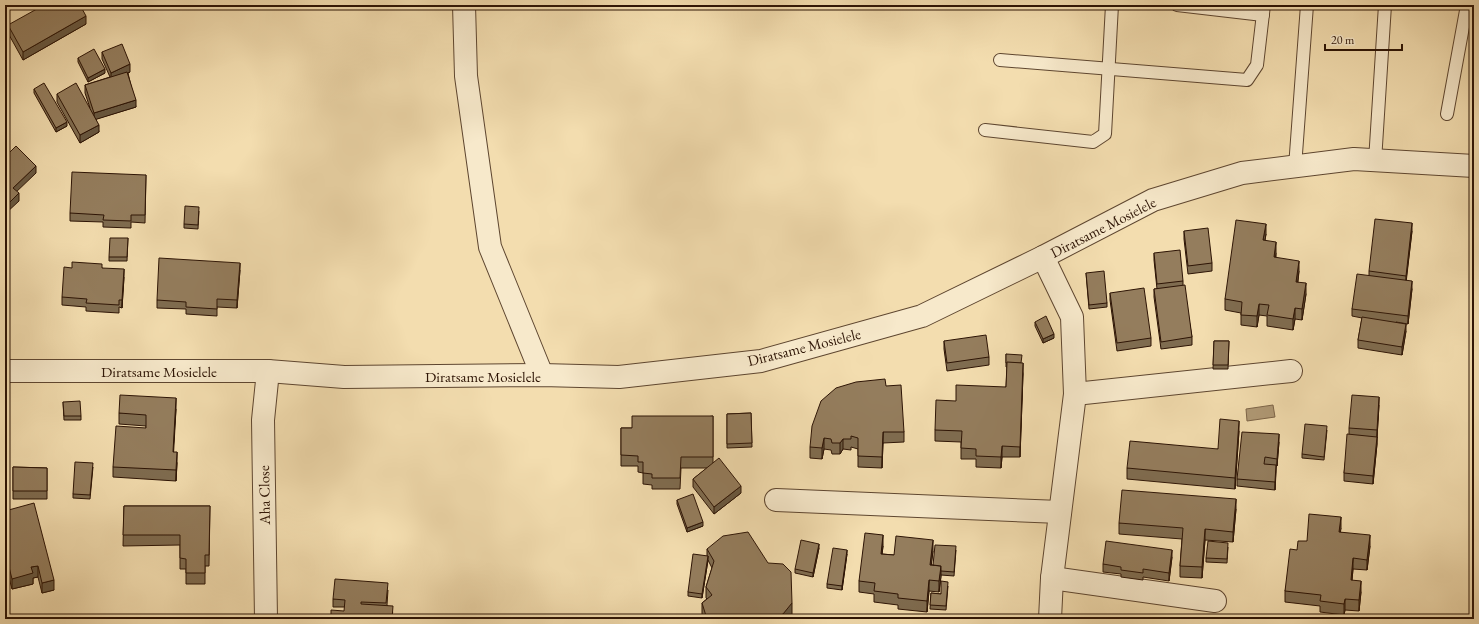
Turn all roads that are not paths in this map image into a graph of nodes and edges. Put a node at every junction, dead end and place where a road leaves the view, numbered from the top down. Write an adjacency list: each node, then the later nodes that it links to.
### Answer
1 (464, 5): 19 (street)
2 (1112, 5): 9 (lane)
3 (1177, 5): 7 (lane)
4 (1307, 5): 13 (lane)
5 (1385, 5): 12 (lane)
6 (1467, 5): 10 (lane)
7 (1264, 10): 9 (lane)
8 (1000, 60): 9 (lane)
9 (1108, 69): 11 (lane)
10 (1447, 114)
11 (985, 130)
12 (1375, 160): 13 (street, Diratsame Mosielele); 14 (street, Diratsame Mosielele)
13 (1294, 166): 15 (street, Diratsame Mosielele)
14 (1474, 166)
15 (1043, 257): 19 (street, Diratsame Mosielele); 20 (street)
16 (5, 371): 18 (street, Diratsame Mosielele)
17 (1291, 371): 20 (street)
18 (268, 372): 19 (street, Diratsame Mosielele); 25 (street, Aha Close)
19 (542, 375)
20 (1075, 394): 22 (street)
21 (776, 500): 22 (street)
22 (1060, 512): 23 (street)
23 (1052, 578): 24 (street); 26 (street)
24 (1215, 601)
25 (266, 619)
26 (1050, 619)

